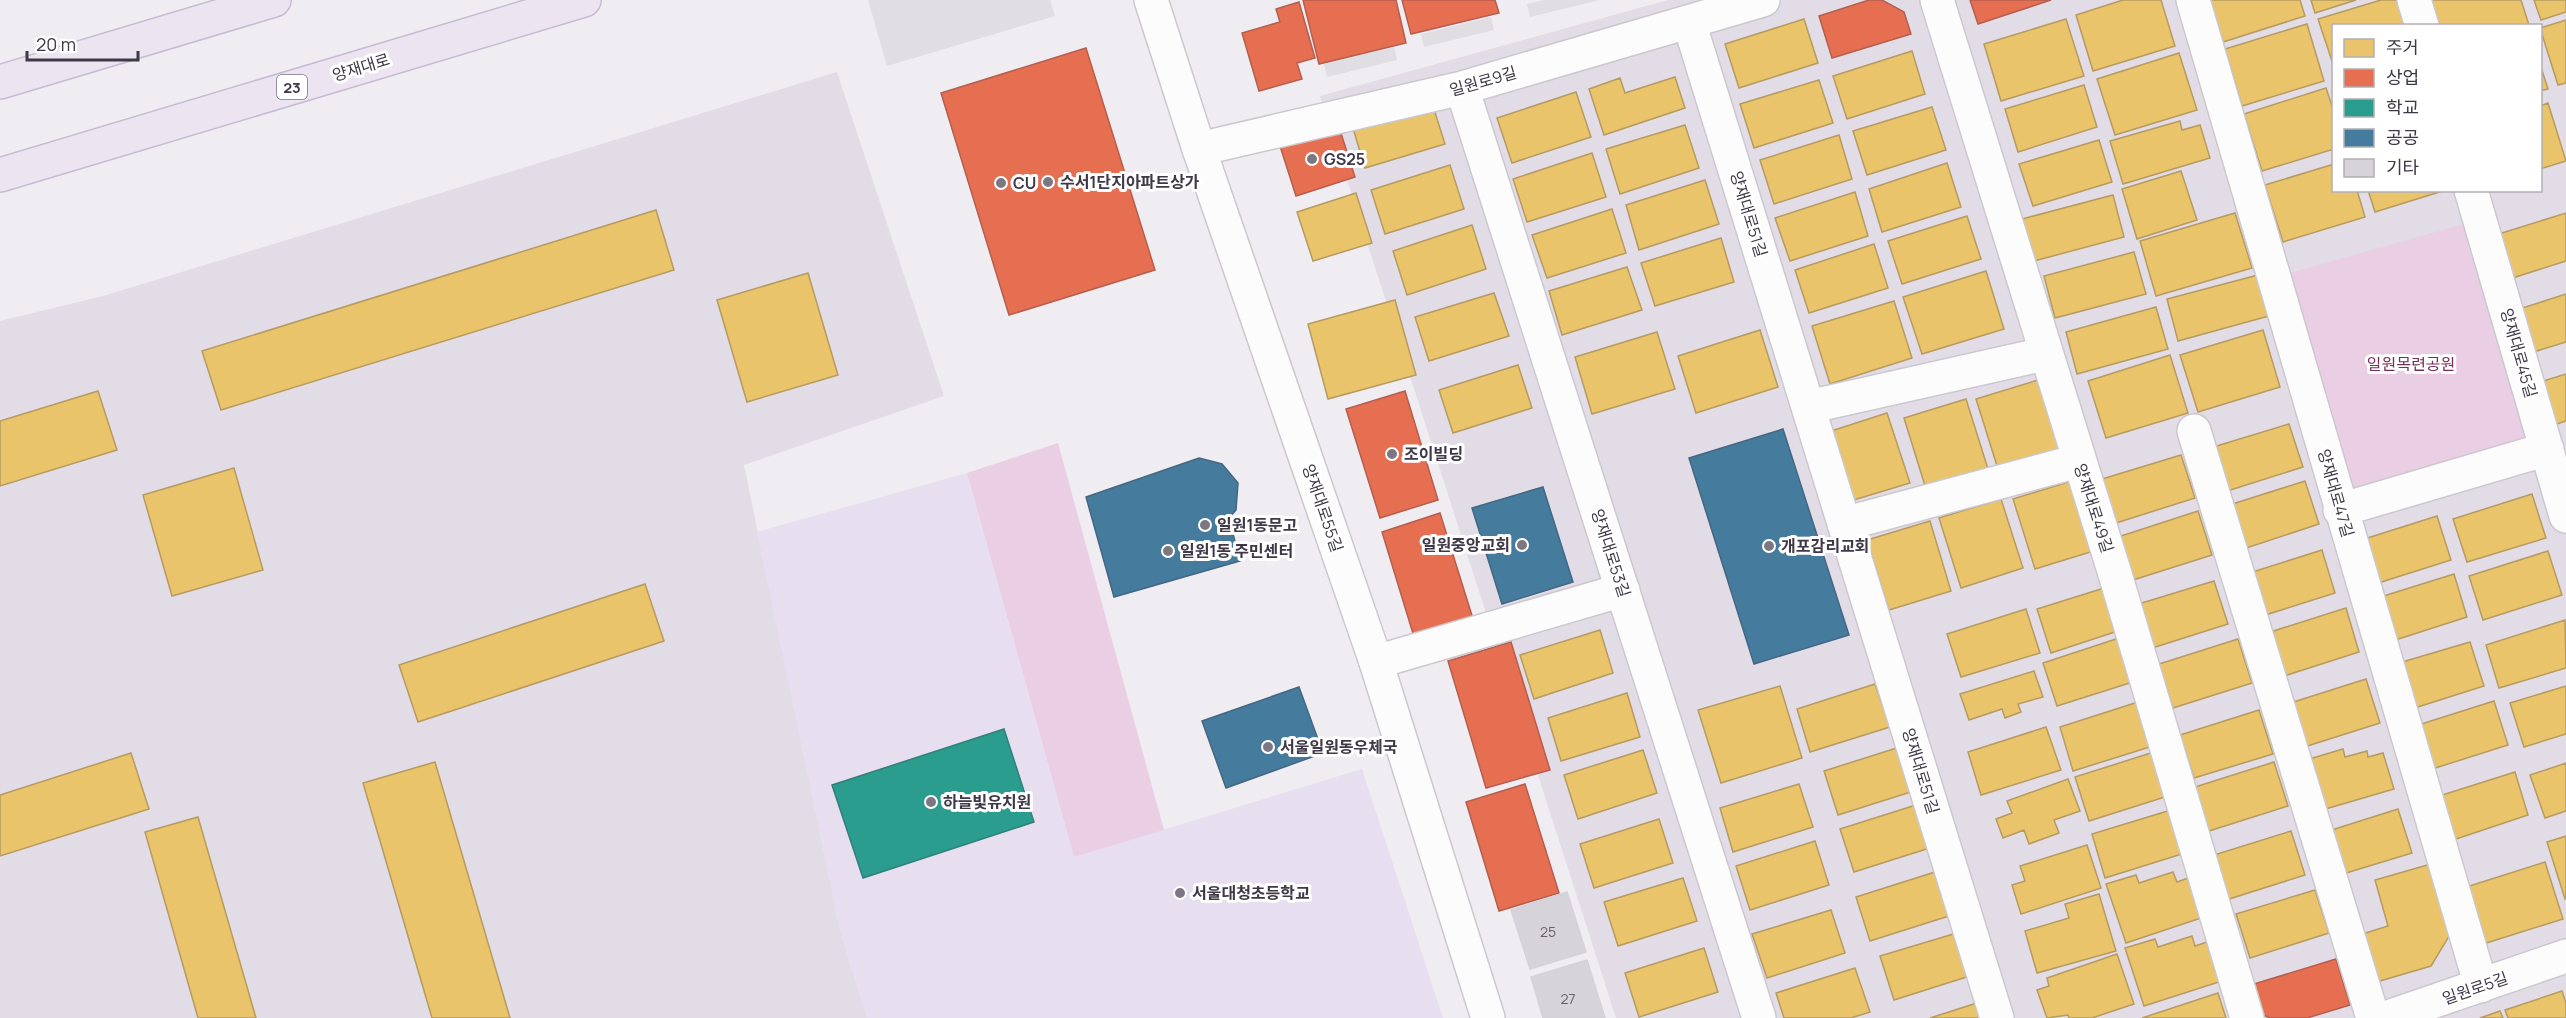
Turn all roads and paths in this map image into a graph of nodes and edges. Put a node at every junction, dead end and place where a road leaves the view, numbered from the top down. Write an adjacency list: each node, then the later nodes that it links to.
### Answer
1 (274, 0): 10 (main road)
2 (584, 0): 13 (main road, 양재대로 / 23)
3 (1151, 0): 12 (street, 양재대로55길)
4 (1763, 0): 8 (street, 일원로9길)
5 (1937, 0): 15 (street, 양재대로49길)
6 (2193, 0): 20 (street, 양재대로47길)
7 (2414, 0): 9 (street)
8 (1689, 21): 11 (street, 일원로9길); 16 (street, 양재대로51길)
9 (2421, 24)
10 (0, 82)
11 (1462, 88): 12 (street, 일원로9길); 23 (street, 양재대로53길)
12 (1199, 149): 24 (street, 양재대로55길)
13 (0, 175)
14 (2471, 192): 18 (street, 양재대로45길)
15 (2044, 354): 16 (street); 19 (street, 양재대로49길)
16 (1808, 407): 22 (street, 양재대로51길)
17 (2194, 431): 31 (street)
18 (2547, 449): 20 (street); 21 (street, 양재대로45길)
19 (2078, 461): 22 (street); 30 (street, 양재대로49길)
20 (2340, 510): 26 (street, 양재대로47길)
21 (2566, 516)
22 (1844, 524): 29 (street, 양재대로51길)
23 (1623, 590): 24 (street); 28 (street, 양재대로53길)
24 (1376, 662): 27 (street, 양재대로55길)
25 (2566, 956): 26 (street, 일원로5길)
26 (2481, 986): 32 (street, 일원로5길)
27 (1488, 1018)
28 (1760, 1018)
29 (1997, 1018)
30 (2247, 1018)
31 (2373, 1018)
32 (2385, 1018)

